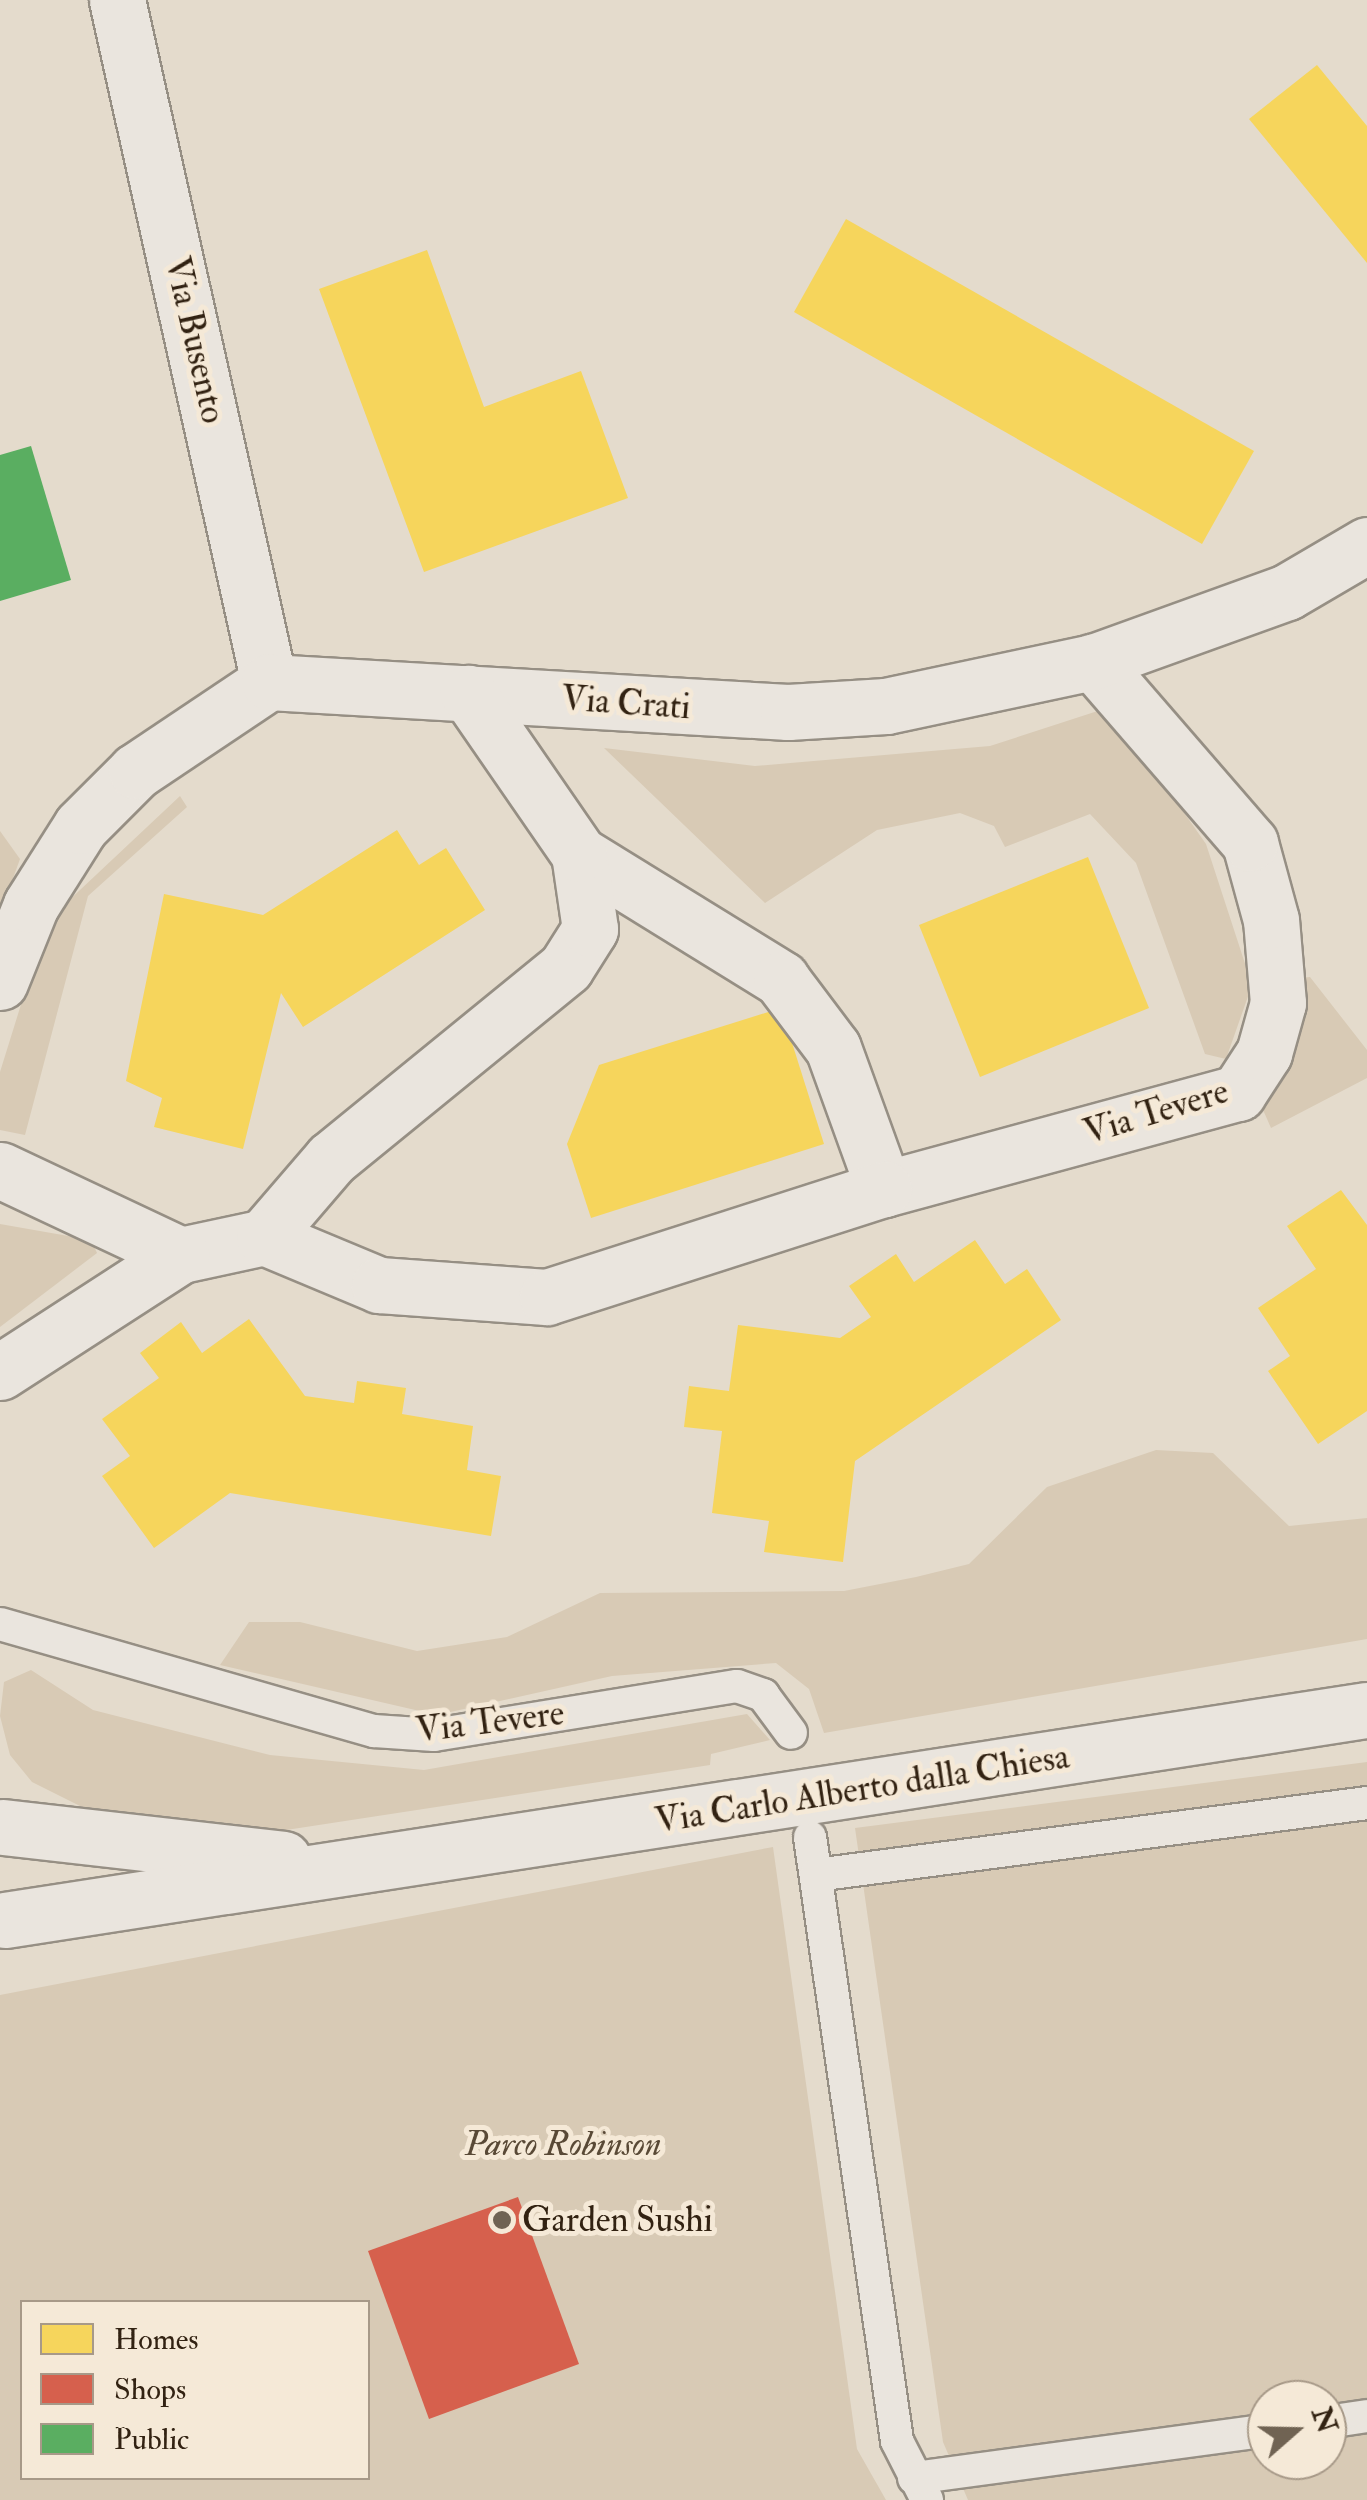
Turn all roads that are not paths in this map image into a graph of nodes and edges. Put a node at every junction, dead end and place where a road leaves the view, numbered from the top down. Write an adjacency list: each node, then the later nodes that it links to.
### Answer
1 (117, 0): 4 (street, Via Busento)
2 (1367, 545): 3 (street, Via Crati)
3 (1094, 662): 5 (street, Via Crati); 9 (street, Via Tevere)
4 (269, 682): 5 (street, Via Crati); 7 (street)
5 (468, 693): 6 (street)
6 (579, 854): 9 (street); 10 (street)
7 (0, 982)
8 (0, 1170): 11 (street)
9 (884, 1190): 10 (street, Via Tevere)
10 (264, 1237): 11 (street)
11 (181, 1255): 12 (street)
12 (0, 1372)
13 (0, 1624): 15 (lane, Via Tevere)
14 (1367, 1710): 19 (street, Via Carlo Alberto dalla Chiesa)
15 (792, 1733)
16 (1367, 1802): 20 (lane)
17 (1, 1826): 19 (street, Via Carlo Alberto dalla Chiesa); 21 (street)
18 (810, 1837): 20 (lane)
19 (357, 1867): 21 (street, Via Carlo Alberto dalla Chiesa)
20 (816, 1874): 23 (lane)
21 (2, 1922)
22 (1247, 2433): 23 (lane)
23 (921, 2489)

